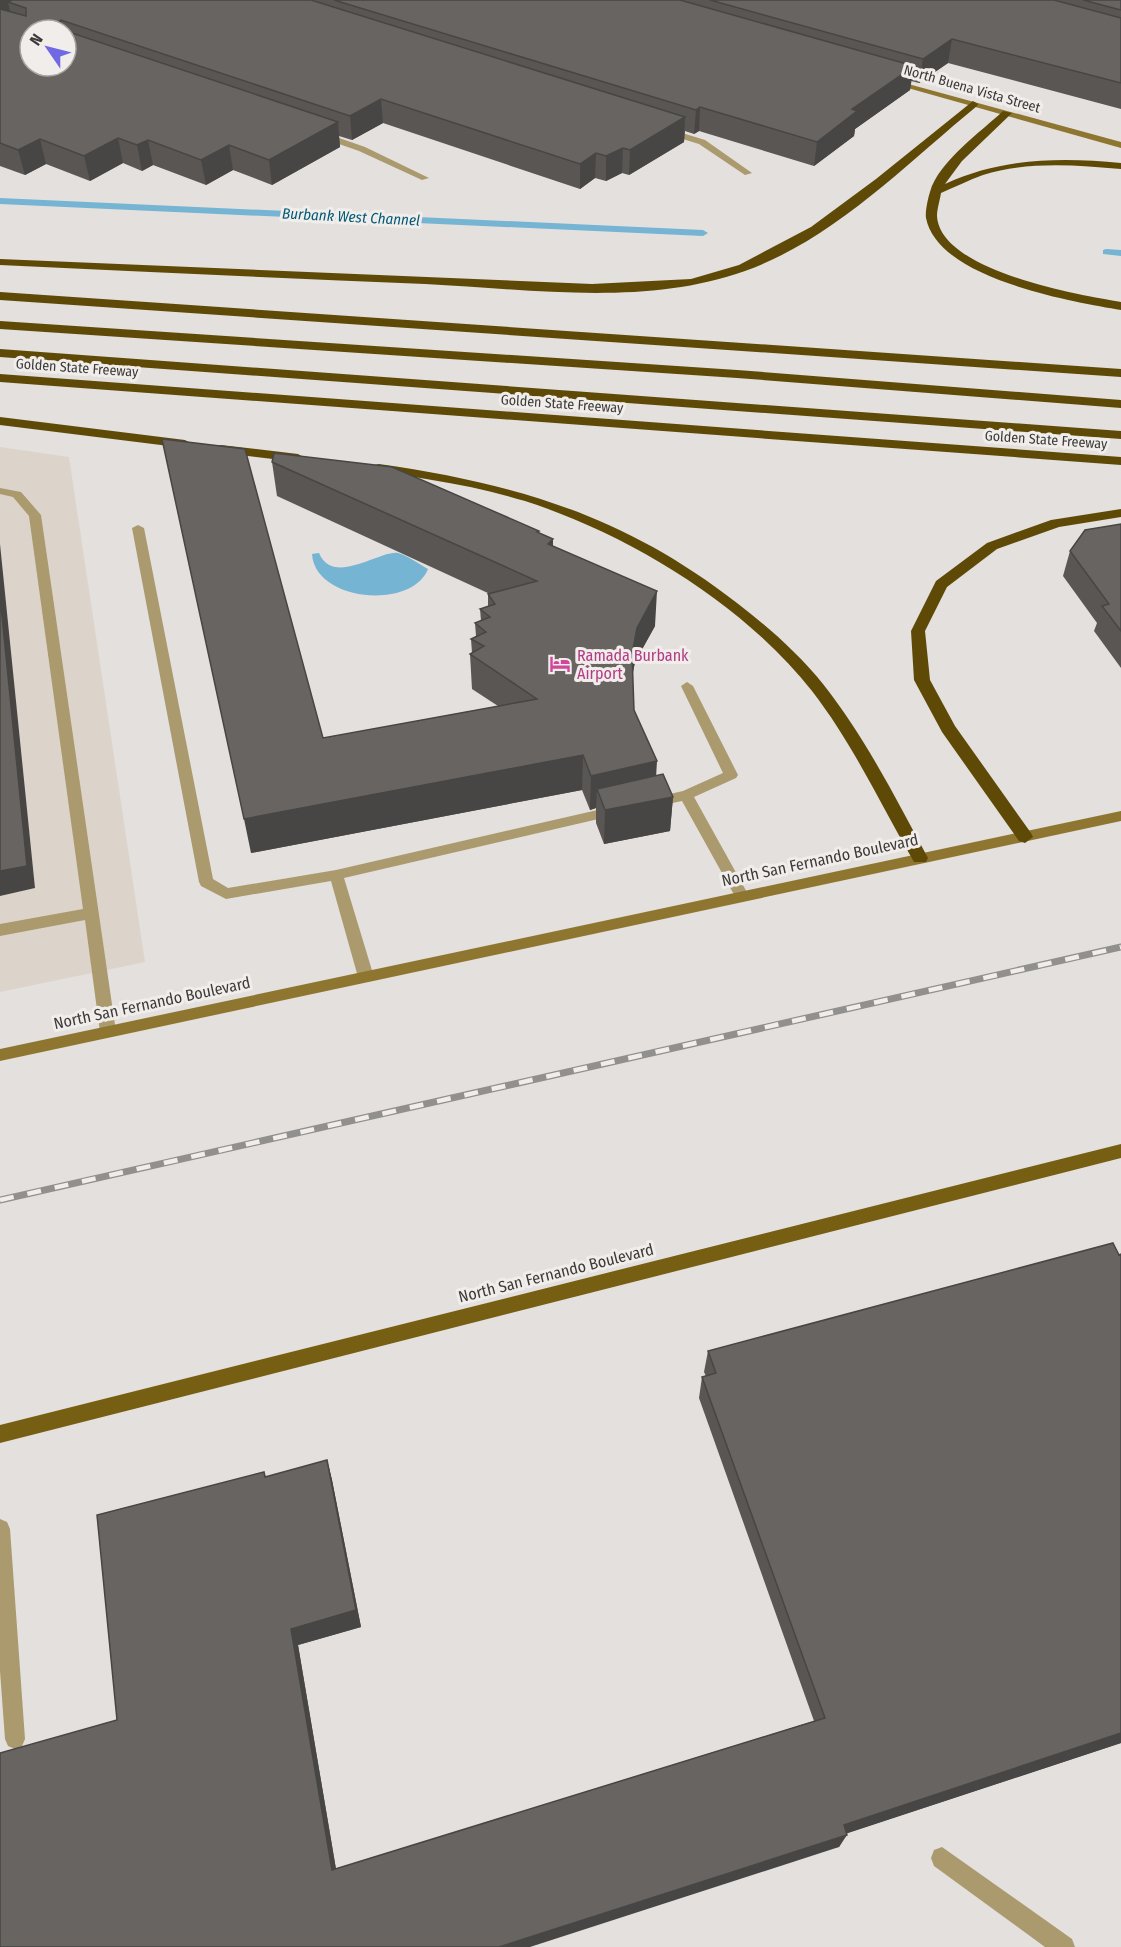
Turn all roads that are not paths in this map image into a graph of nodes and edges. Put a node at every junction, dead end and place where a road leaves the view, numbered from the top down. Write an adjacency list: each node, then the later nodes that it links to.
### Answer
1 (881, 78): 2 (street, North Buena Vista Street)
2 (973, 104): 3 (street, North Buena Vista Street); 11 (highway)
3 (1007, 113): 6 (street, North Buena Vista Street); 10 (highway)
4 (656, 128): 8 (street)
5 (316, 133): 9 (street)
6 (1121, 145)
7 (1121, 166): 10 (highway)
8 (748, 173)
9 (424, 178)
10 (935, 192): 13 (highway)
11 (0, 262)
12 (0, 296): 16 (highway)
13 (1121, 306)
14 (0, 325): 18 (highway)
15 (0, 353): 20 (highway)
16 (1121, 374)
17 (0, 378): 22 (highway, Golden State Freeway)
18 (1121, 404)
19 (0, 421): 21 (highway)
20 (1121, 435)
21 (316, 460)
22 (1121, 461)
23 (362, 466): 31 (highway)
24 (0, 490): 34 (street)
25 (1121, 513): 30 (highway)
26 (138, 528): 32 (street)
27 (687, 686): 28 (street)
28 (686, 795): 32 (street); 33 (street)
29 (1121, 816): 30 (street, North San Fernando Boulevard)
30 (1025, 837): 31 (street, North San Fernando Boulevard)
31 (920, 858): 33 (street, North San Fernando Boulevard)
32 (336, 875): 36 (street)
33 (742, 896): 36 (street, North San Fernando Boulevard)
34 (92, 913): 35 (street); 37 (street)
35 (0, 930)
36 (366, 977): 37 (street, North San Fernando Boulevard)
37 (108, 1032): 38 (street, North San Fernando Boulevard)
38 (0, 1055)
39 (1121, 1151): 40 (main road, North San Fernando Boulevard)
40 (0, 1434)
41 (0, 1529): 42 (street)
42 (15, 1739)
43 (942, 1858): 44 (street)
44 (1064, 1947)

